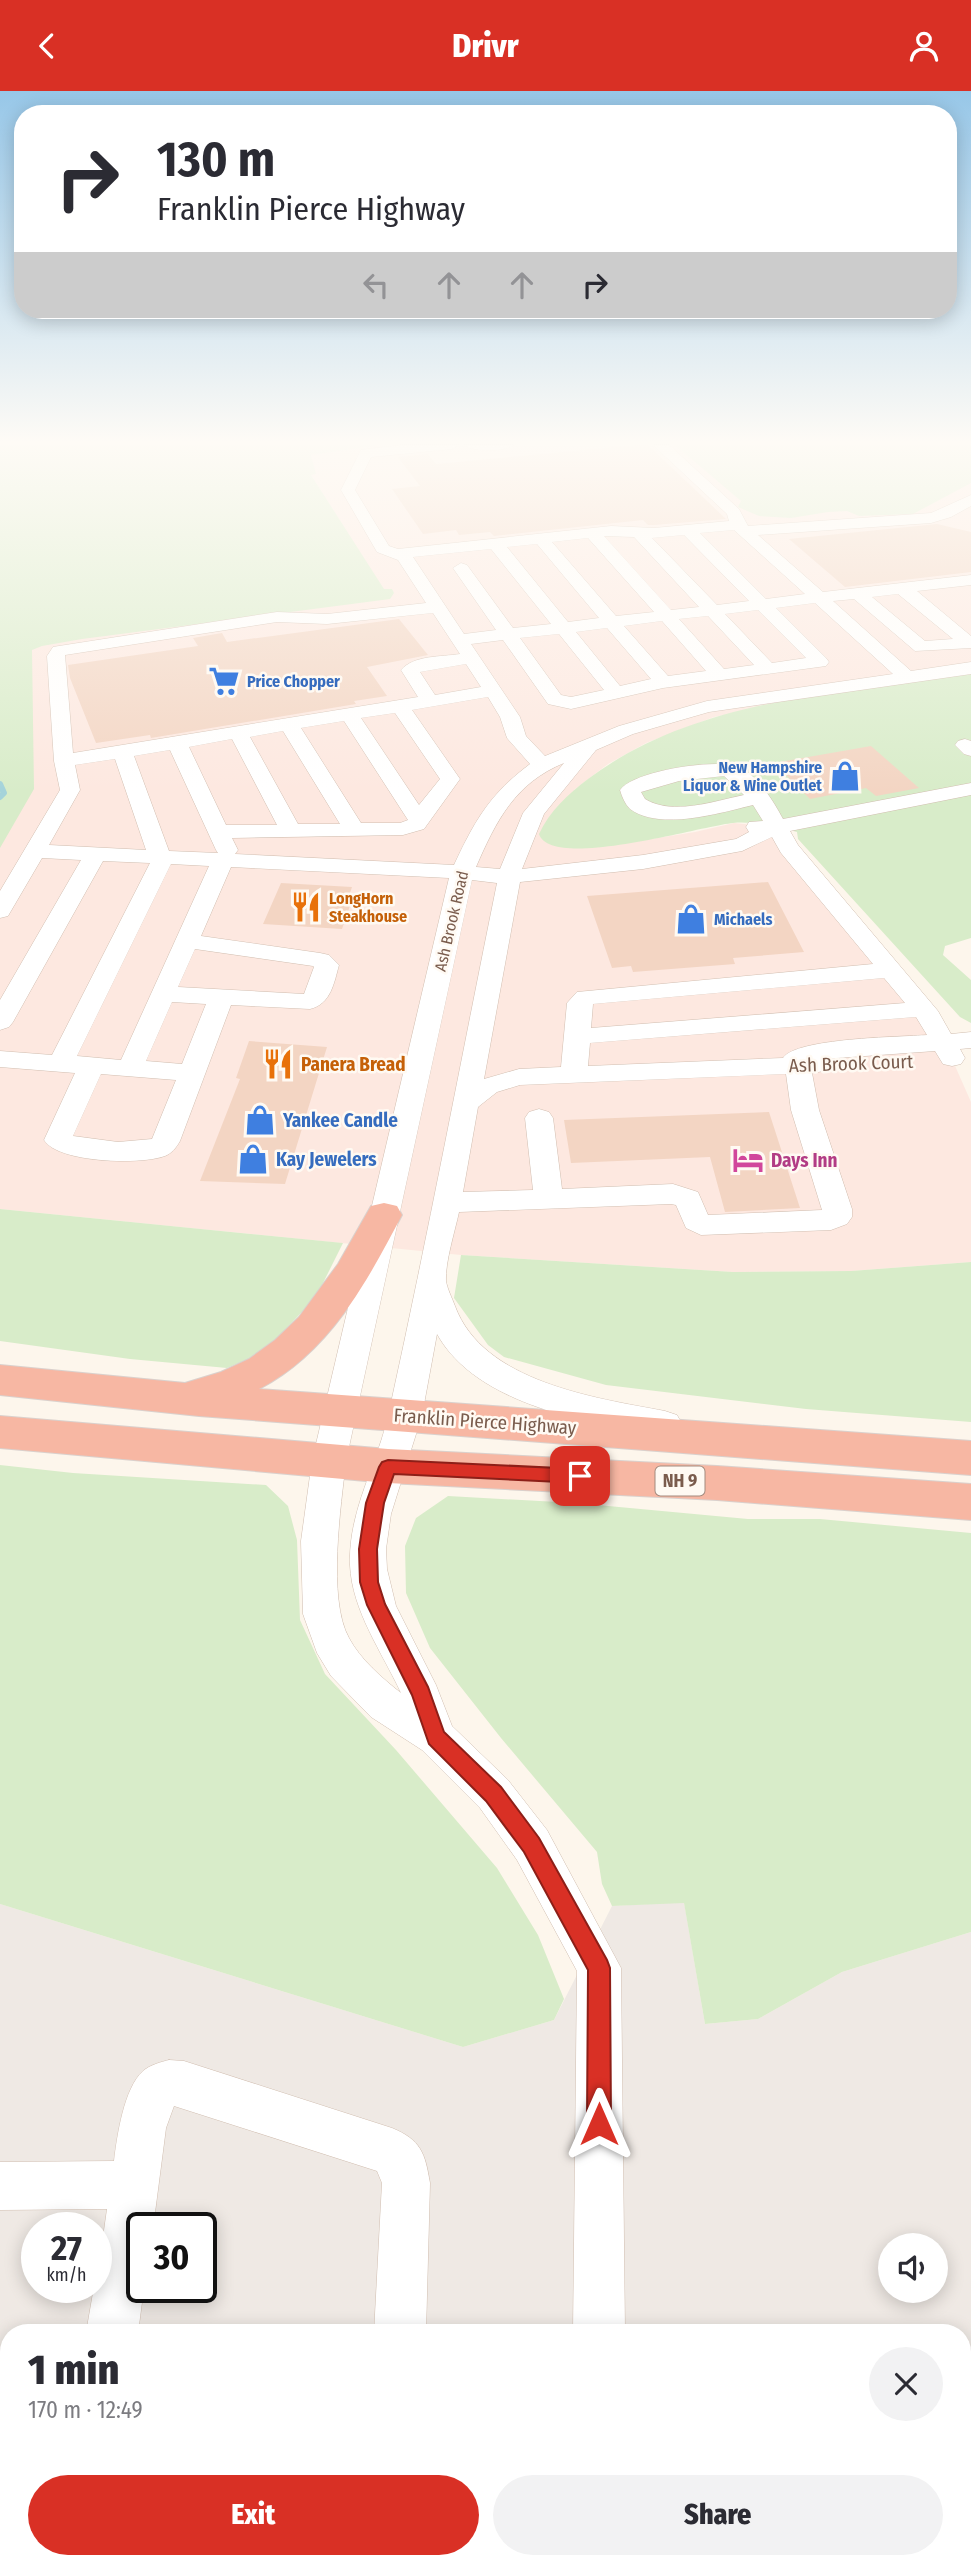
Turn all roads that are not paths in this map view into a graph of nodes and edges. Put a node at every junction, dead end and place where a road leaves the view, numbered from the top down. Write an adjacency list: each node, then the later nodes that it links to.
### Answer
1 (407, 561): 16 (street)
2 (509, 561): 20 (street)
3 (560, 561): 19 (street)
4 (617, 561): 18 (street)
5 (665, 561): 17 (street)
6 (719, 561): 15 (street)
7 (778, 561): 13 (street)
8 (461, 568): 21 (street)
9 (971, 580): 10 (street)
10 (950, 582): 11 (street); 14 (street)
11 (902, 588): 12 (street); 23 (street)
12 (857, 593): 13 (street); 23 (street)
13 (819, 598): 15 (street); 28 (street)
14 (971, 599)
15 (764, 604): 17 (street); 26 (street)
16 (437, 607): 22 (street); 40 (street)
17 (712, 610): 18 (street); 26 (street)
18 (667, 615): 19 (street); 27 (street)
19 (612, 622): 20 (street); 29 (street)
20 (564, 628): 21 (street); 31 (street)
21 (509, 634): 22 (street); 31 (street)
22 (459, 640): 24 (street)
23 (970, 643)
24 (471, 659): 30 (street); 32 (street)
25 (971, 667): 28 (street)
26 (769, 670): 27 (street)
27 (720, 675): 29 (street)
28 (906, 677): 41 (street)
29 (663, 683): 31 (street)
30 (492, 691): 32 (street); 36 (street)
31 (616, 693)
32 (430, 701): 33 (street)
33 (400, 706): 34 (street); 45 (street)
34 (349, 714): 35 (street); 45 (street)
35 (289, 724): 37 (street); 47 (street)
36 (512, 725): 41 (street); 44 (street)
37 (238, 733): 38 (street); 48 (street)
38 (177, 743): 39 (street); 49 (street)
39 (122, 751): 40 (street); 52 (street)
40 (65, 761): 50 (street)
41 (558, 764): 44 (street, Ash Brook Road); 54 (street)
42 (971, 789): 46 (street)
43 (758, 798): 43 (street); 46 (street)
44 (500, 800): 55 (street, Ash Brook Road)
45 (419, 821): 47 (street)
46 (775, 827): 54 (street); 58 (street)
47 (354, 829): 48 (street)
48 (291, 831): 49 (street)
49 (219, 832): 53 (street)
50 (37, 851): 51 (street); 56 (street)
51 (96, 853): 52 (street); 62 (street)
52 (162, 857): 53 (street); 67 (street)
53 (228, 860): 55 (street); 57 (street)
54 (510, 868): 55 (street); 73 (street)
55 (462, 872): 77 (street, Ash Brook Road)
56 (0, 911)
57 (187, 941): 59 (street); 60 (street)
58 (890, 970): 61 (street); 63 (street)
59 (163, 994): 60 (street); 70 (street)
60 (221, 998): 71 (street)
61 (922, 1009): 63 (street); 65 (street)
62 (0, 1022)
63 (577, 1035): 72 (street)
64 (971, 1040): 65 (street, Ash Brook Court)
65 (955, 1053): 69 (street, Ash Brook Court)
66 (0, 1059): 67 (street)
67 (61, 1063): 68 (street)
68 (92, 1065): 70 (street); 71 (street)
69 (796, 1065): 72 (street, Ash Brook Court); 75 (street)
70 (130, 1068): 71 (street)
71 (193, 1073)
72 (574, 1074): 73 (street, Ash Brook Court)
73 (464, 1105): 76 (street)
74 (539, 1118): 75 (street)
75 (549, 1199): 76 (street)
76 (445, 1203): 78 (street)
77 (384, 1215): 80 (highway); 81 (street, Ash Brook Road)
78 (431, 1281): 82 (street); 84 (street)
79 (0, 1380): 80 (highway, Franklin Pierce Highway)
80 (174, 1398): 81 (highway, Franklin Pierce Highway)
81 (340, 1411): 82 (highway, Franklin Pierce Highway); 86 (street, Ash Brook Road)
82 (405, 1415): 84 (highway, Franklin Pierce Highway); 87 (street)
83 (0, 1432): 86 (highway, NH 9)
84 (742, 1440): 85 (highway, Franklin Pierce Highway)
85 (971, 1458)
86 (329, 1461): 87 (highway, NH 9); 89 (street, Ash Brook Road)
87 (388, 1467): 88 (highway, NH 9); 89 (street)
88 (971, 1502)
89 (436, 1737): 94 (street, Ash Brook Road)
90 (135, 2185): 91 (street); 92 (street); 93 (street)
91 (0, 2186)
92 (113, 2324)
93 (400, 2324)
94 (599, 2324)

